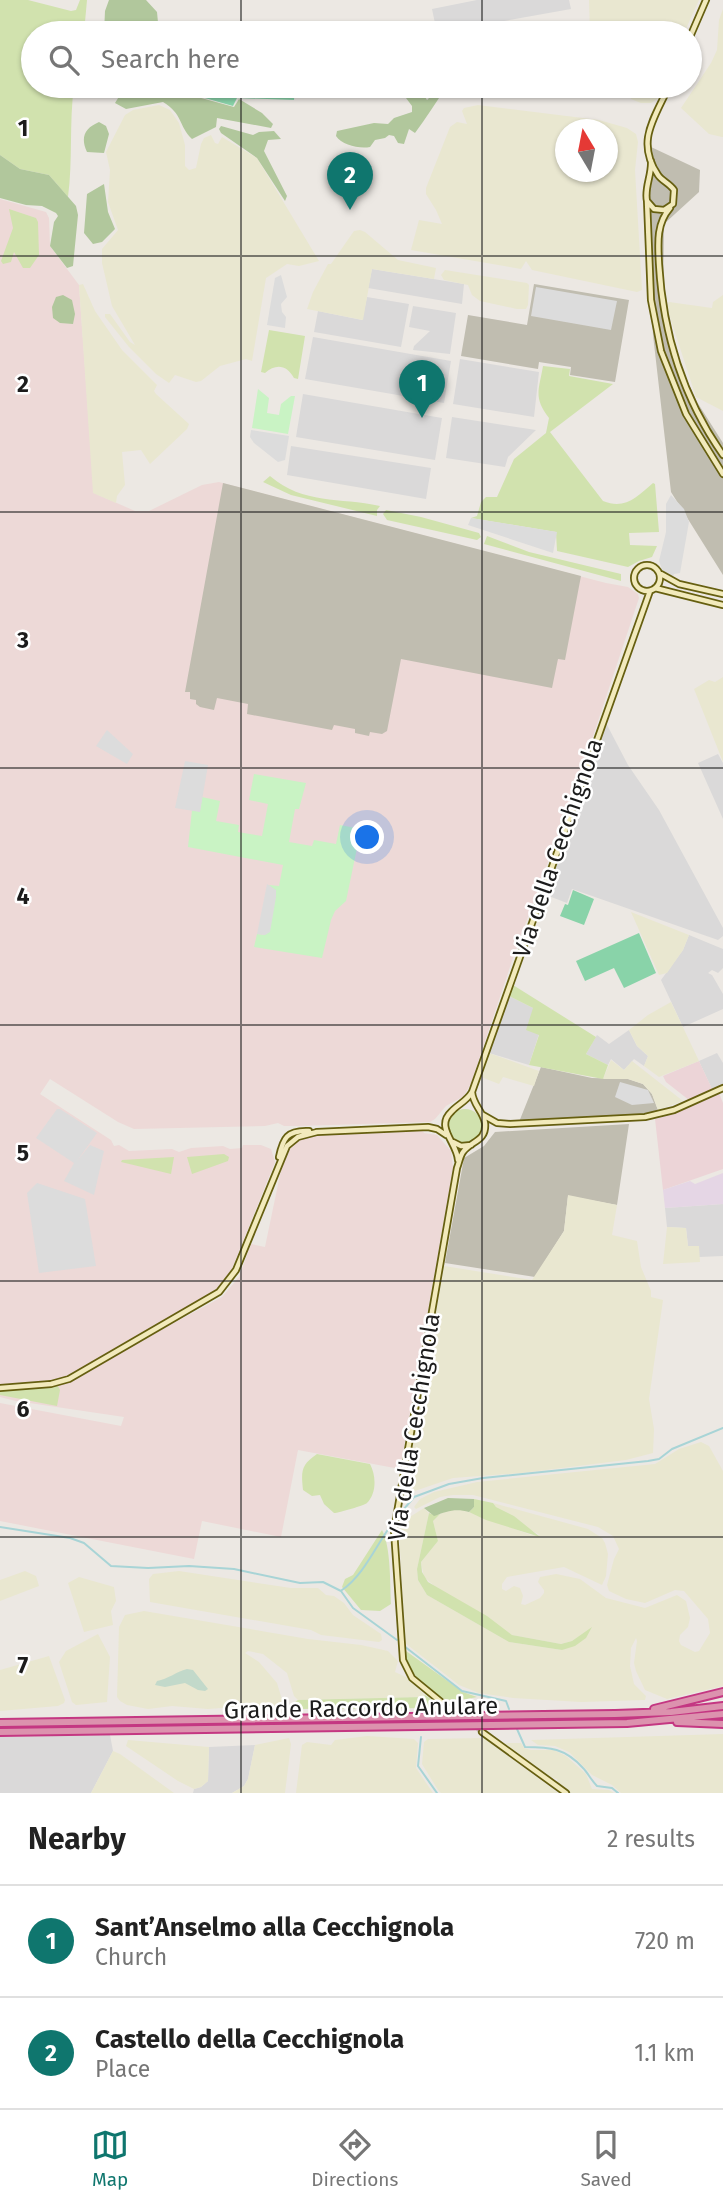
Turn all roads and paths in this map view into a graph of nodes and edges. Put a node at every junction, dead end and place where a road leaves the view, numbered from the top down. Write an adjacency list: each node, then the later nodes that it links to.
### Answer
1 (706, 0): 2 (street)
2 (697, 21)
3 (664, 98): 4 (street)
4 (651, 161): 5 (street); 6 (street)
5 (665, 181): 6 (street); 8 (street)
6 (649, 187): 7 (street)
7 (647, 201): 8 (street); 10 (street)
8 (670, 208): 9 (street)
9 (723, 455)
10 (723, 474)
11 (660, 573): 12 (street); 14 (street); 15 (street)
12 (652, 589): 14 (street); 17 (street, Via della Cecchignola); 18 (street)
13 (723, 589): 15 (street)
14 (640, 590): 17 (street)
15 (714, 592): 16 (street)
16 (723, 594)
17 (644, 603): 20 (street, Via della Cecchignola)
18 (723, 605)
19 (723, 1088): 24 (street)
20 (472, 1092): 21 (street, Via della Cecchignola); 22 (street)
21 (459, 1106): 22 (street); 23 (street, Via della Cecchignola)
22 (480, 1112): 24 (street); 27 (street)
23 (446, 1118): 25 (street, Via della Cecchignola); 26 (street)
24 (510, 1124): 27 (street, Via della Cecchignola)
25 (428, 1127): 26 (street); 31 (street)
26 (447, 1135): 28 (street, Via della Cecchignola)
27 (483, 1135): 29 (street, Via della Cecchignola)
28 (452, 1142): 29 (street); 30 (street, Via della Cecchignola)
29 (471, 1145): 30 (street, Via della Cecchignola)
30 (457, 1168): 34 (street, Via della Cecchignola)
31 (0, 1388)
32 (723, 1692): 35 (highway)
33 (723, 1706): 35 (highway, Grande Raccordo Anulare)
34 (451, 1710)
35 (632, 1713): 38 (highway, Grande Raccordo Anulare)
36 (723, 1714): 37 (highway, Grande Raccordo Anulare)
37 (658, 1721): 39 (highway); 40 (highway, Grande Raccordo Anulare)
38 (0, 1723)
39 (723, 1724)
40 (0, 1731)
41 (482, 1732): 42 (street)
42 (566, 1793)

